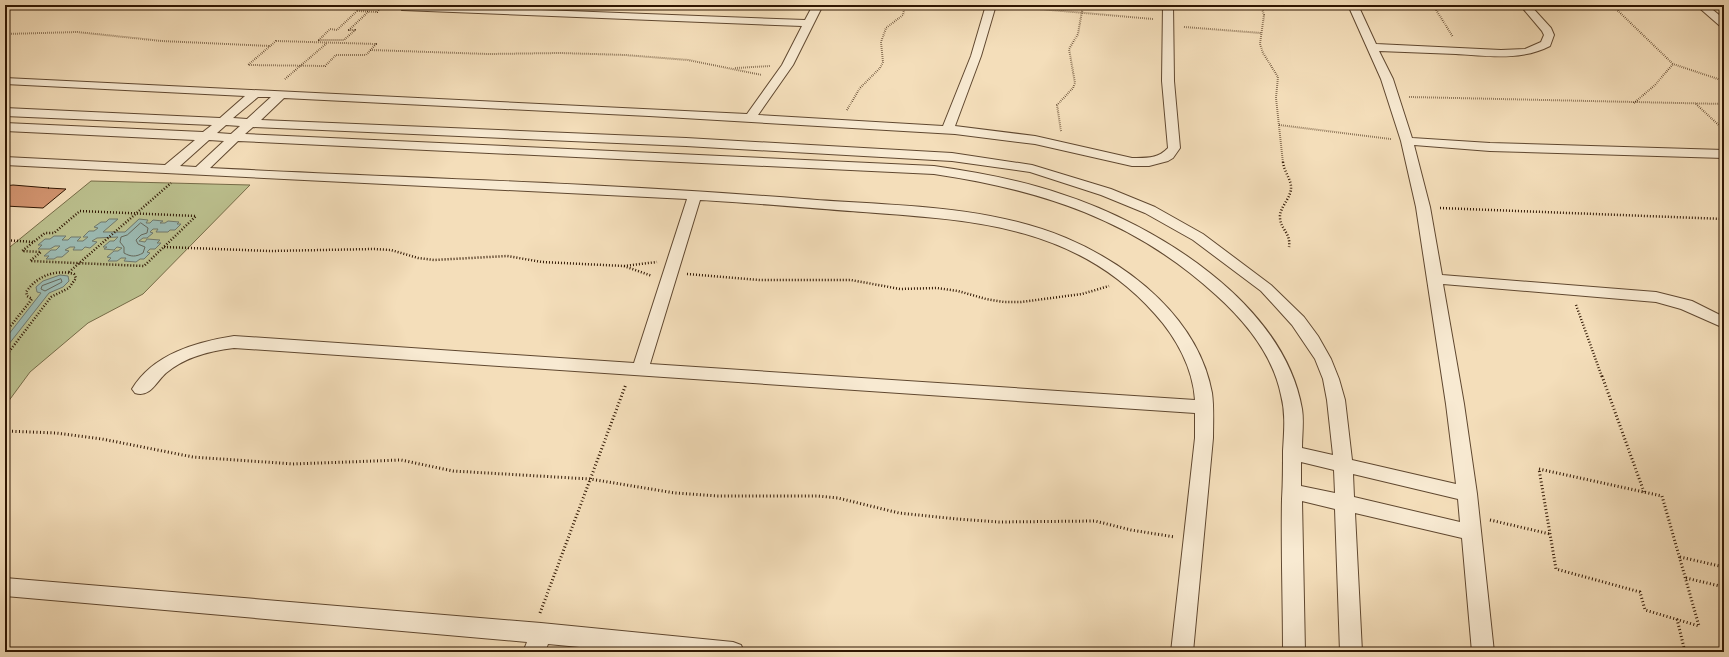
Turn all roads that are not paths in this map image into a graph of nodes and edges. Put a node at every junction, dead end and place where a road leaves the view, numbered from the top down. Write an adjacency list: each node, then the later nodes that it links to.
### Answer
1 (328, 5): 2 (street)
2 (342, 5)
3 (818, 5): 11 (street)
4 (991, 5): 22 (street)
5 (1168, 5): 22 (street)
6 (1354, 5): 13 (street)
7 (1525, 5): 13 (street)
8 (1701, 5): 12 (street)
9 (457, 7): 10 (street); 11 (street)
10 (406, 8)
11 (808, 23): 18 (street)
12 (1724, 24)
13 (1372, 47): 25 (street)
14 (5, 81): 15 (street)
15 (254, 93): 16 (street); 19 (street)
16 (281, 94): 18 (street); 20 (street)
17 (5, 112): 19 (street)
18 (750, 118): 22 (street)
19 (222, 122): 20 (street); 23 (street)
20 (250, 124): 24 (street); 37 (street)
21 (5, 127): 23 (street)
22 (948, 129)
23 (205, 137): 24 (street); 28 (street)
24 (234, 138): 29 (street); 36 (street)
25 (1407, 141): 26 (street); 31 (street)
26 (1724, 154)
27 (5, 161): 28 (street)
28 (168, 170): 29 (street)
29 (193, 171): 30 (street)
30 (695, 195): 33 (street); 35 (street)
31 (1435, 279): 32 (street); 39 (street)
32 (1724, 323)
33 (636, 369): 34 (street); 35 (street)
34 (141, 389)
35 (1205, 407): 45 (street)
36 (1292, 453): 37 (street); 38 (street)
37 (1343, 464): 39 (street); 40 (street)
38 (1292, 491): 40 (street); 46 (street)
39 (1467, 494): 41 (street)
40 (1345, 504): 41 (street); 47 (street)
41 (1470, 524): 48 (street)
42 (5, 587): 43 (street)
43 (536, 639): 44 (street)
44 (733, 652)
45 (1182, 652)
46 (1294, 652)
47 (1351, 652)
48 (1483, 652)

